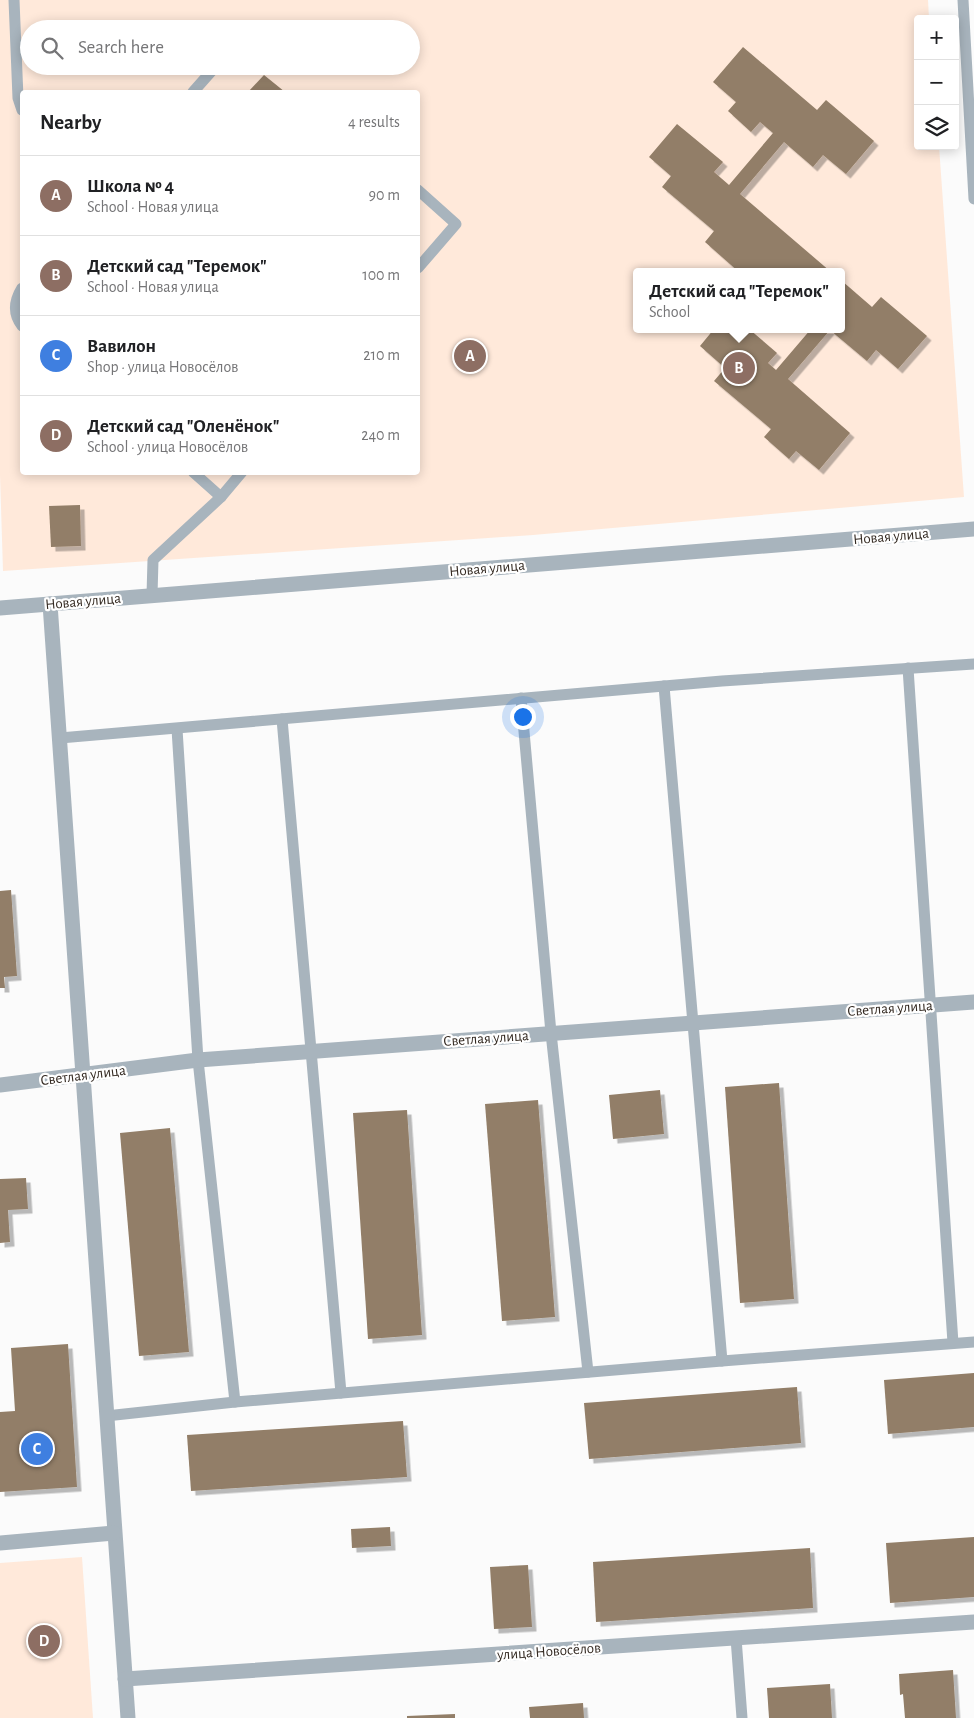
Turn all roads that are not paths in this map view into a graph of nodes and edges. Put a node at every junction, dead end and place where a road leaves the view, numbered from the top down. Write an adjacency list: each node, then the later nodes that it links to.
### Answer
1 (14, 0): 5 (lane)
2 (963, 0): 7 (lane)
3 (208, 75): 4 (lane)
4 (195, 90)
5 (20, 104)
6 (420, 192): 8 (lane)
7 (974, 199)
8 (420, 266)
9 (20, 291): 10 (lane)
10 (20, 322)
11 (195, 475): 13 (lane)
12 (239, 475): 13 (lane)
13 (221, 497): 15 (lane)
14 (974, 529): 15 (street, Новая улица)
15 (152, 595): 16 (street, Новая улица)
16 (50, 604): 17 (street, Новая улица); 24 (street)
17 (0, 608)
18 (974, 664): 19 (lane)
19 (908, 668): 20 (lane); 26 (lane)
20 (664, 686): 21 (lane); 27 (lane)
21 (521, 698): 22 (lane); 28 (lane)
22 (282, 719): 23 (lane); 29 (lane)
23 (177, 729): 24 (lane); 30 (lane)
24 (60, 738): 31 (street)
25 (974, 1002): 26 (street, Светлая улица)
26 (930, 1005): 27 (street, Светлая улица); 34 (lane)
27 (693, 1023): 28 (street, Светлая улица); 35 (lane)
28 (551, 1034): 29 (street, Светлая улица); 36 (lane)
29 (311, 1052): 30 (street, Светлая улица); 37 (lane)
30 (198, 1060): 31 (street, Светлая улица); 38 (lane)
31 (83, 1075): 32 (street, Светлая улица); 39 (street)
32 (0, 1085)
33 (974, 1342): 34 (lane)
34 (953, 1343): 35 (lane)
35 (722, 1361): 36 (lane)
36 (588, 1372): 37 (lane)
37 (341, 1393): 38 (lane)
38 (234, 1402): 39 (lane)
39 (106, 1416): 40 (street)
40 (114, 1533): 41 (street); 44 (street)
41 (0, 1543)
42 (974, 1622): 43 (street, улица Новосёлов)
43 (736, 1638): 44 (street, улица Новосёлов); 46 (lane)
44 (125, 1679): 45 (street)
45 (128, 1718)
46 (742, 1718)

